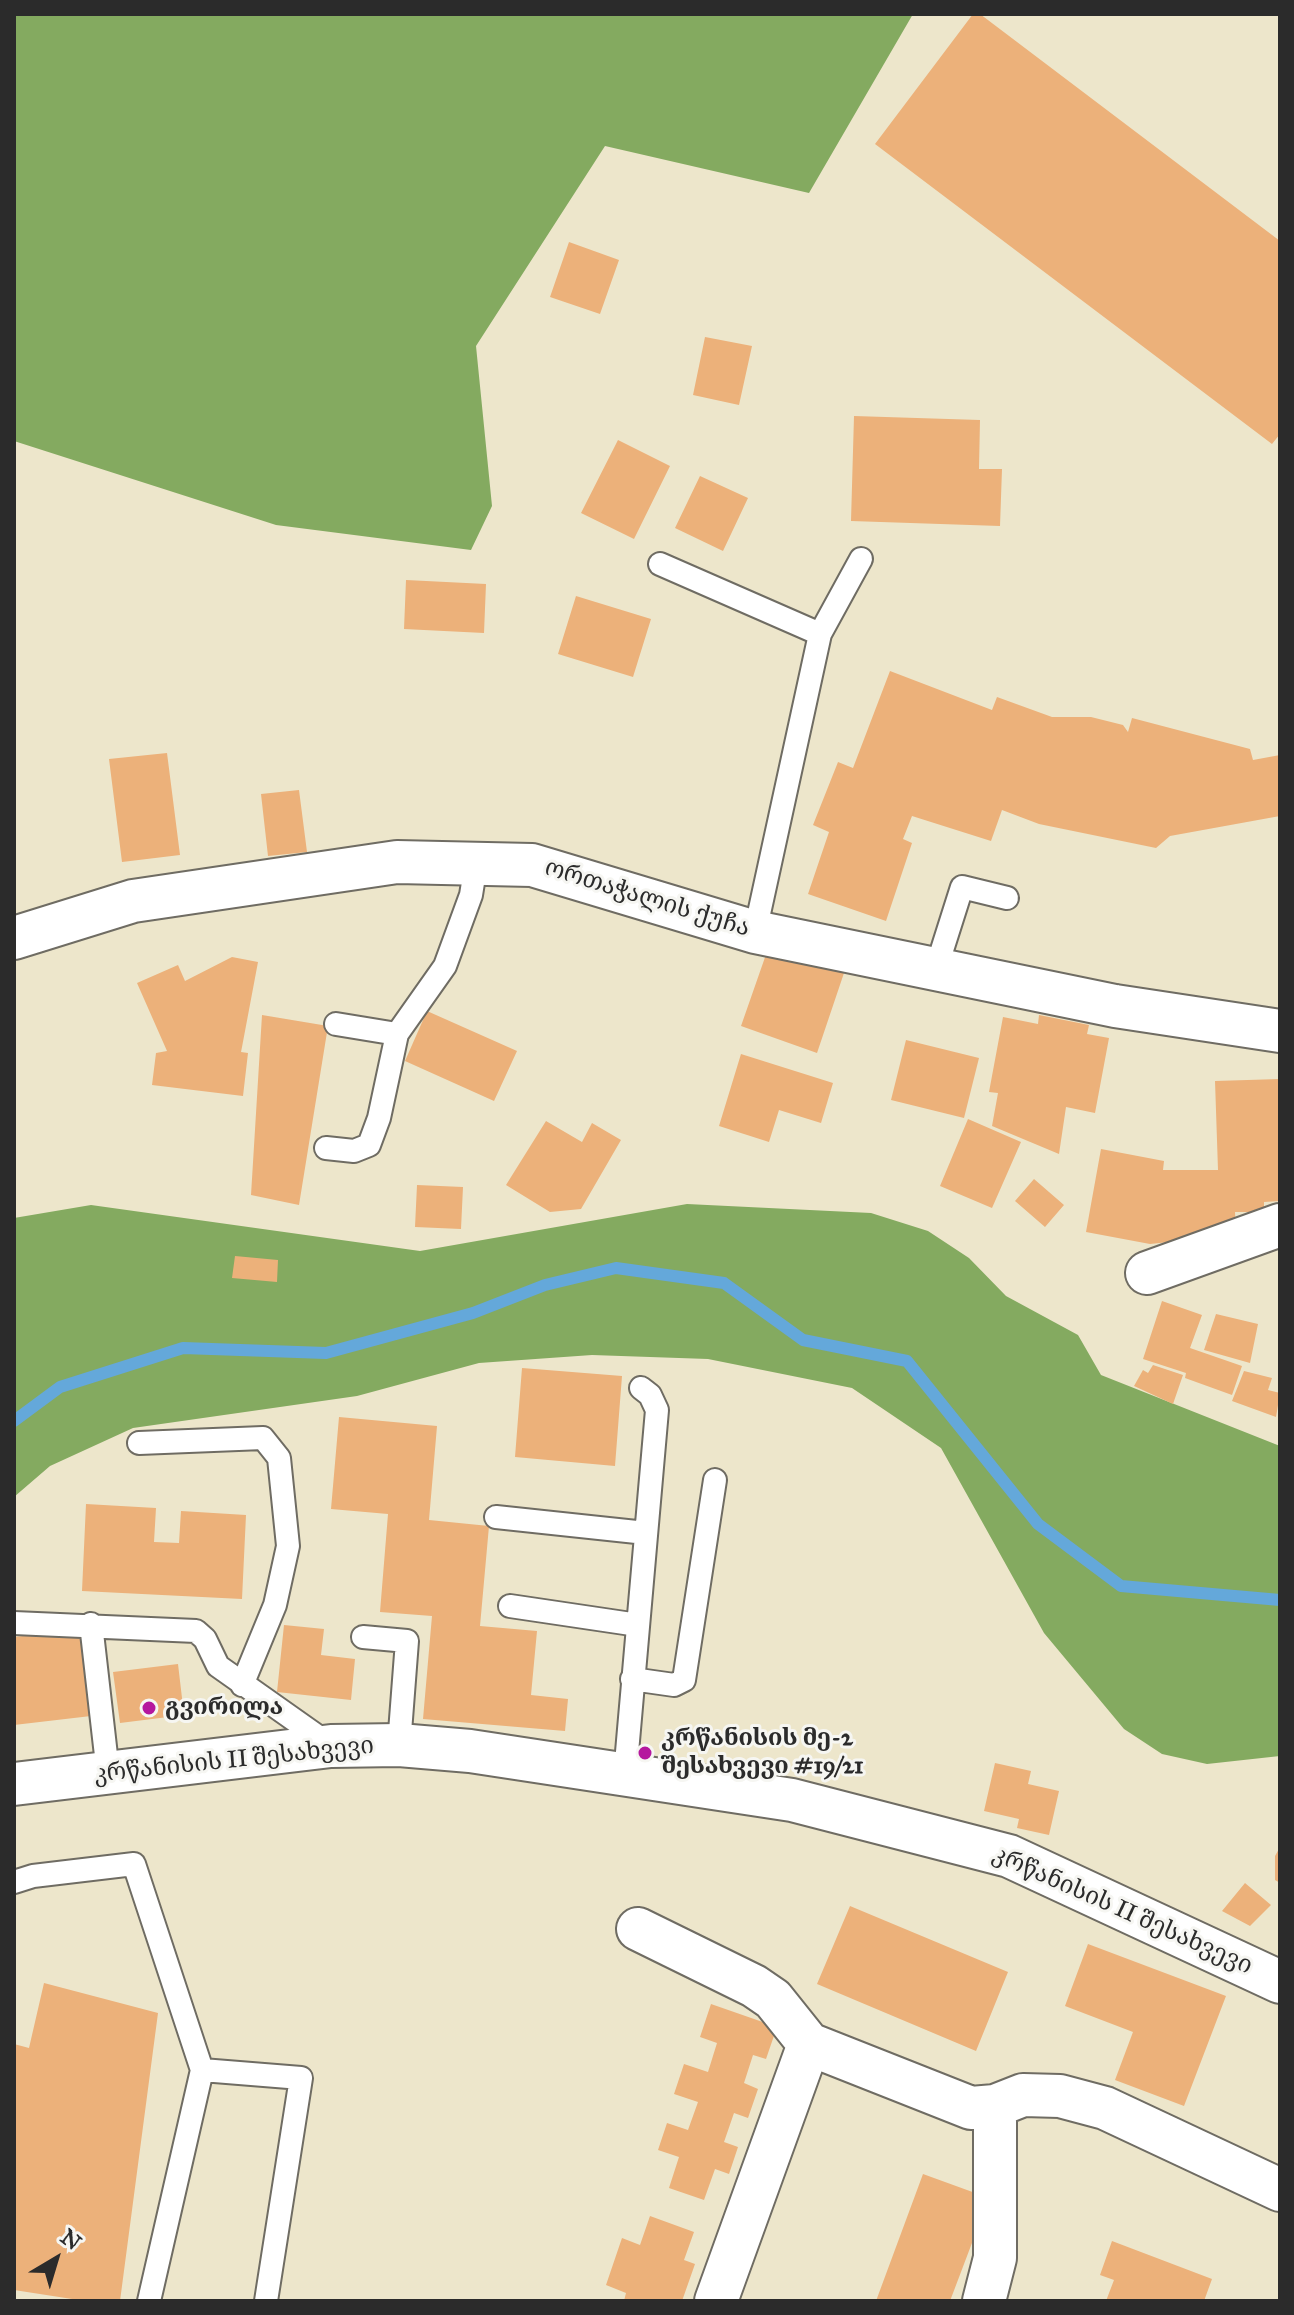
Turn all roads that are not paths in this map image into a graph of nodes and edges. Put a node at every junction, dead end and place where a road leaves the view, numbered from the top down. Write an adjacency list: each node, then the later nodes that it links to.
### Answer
1 (861, 559): 3 (lane)
2 (660, 564): 3 (lane)
3 (820, 634): 6 (lane)
4 (476, 864): 6 (street, ორთაჭალის ქუჩა); 7 (street, ორთაჭალის ქუჩა); 11 (lane)
5 (1007, 898): 8 (lane)
6 (755, 932): 8 (street, ორთაჭალის ქუჩა)
7 (14, 938)
8 (936, 969): 10 (street, ორთაჭალის ქუჩა)
9 (336, 1024): 11 (lane)
10 (1280, 1031)
11 (397, 1034): 12 (lane)
12 (326, 1148)
13 (1280, 1225): 14 (street)
14 (1147, 1273)
15 (641, 1388): 19 (lane)
16 (139, 1443): 26 (lane)
17 (715, 1480): 25 (lane)
18 (496, 1517): 19 (lane)
19 (646, 1533): 23 (lane)
20 (510, 1606): 23 (lane)
21 (14, 1623): 22 (lane)
22 (91, 1624): 26 (lane); 29 (lane)
23 (638, 1625): 25 (lane)
24 (363, 1637): 27 (lane)
25 (632, 1679): 30 (lane)
26 (242, 1685): 28 (lane)
27 (399, 1745): 28 (street, კრწანისის II შესახვევი); 30 (street, კრწანისის II შესახვევი)
28 (331, 1746): 29 (street, კრწანისის II შესახვევი)
29 (108, 1773): 31 (street, კრწანისის II შესახვევი)
30 (625, 1775): 34 (street, კრწანისის II შესახვევი)
31 (14, 1784)
32 (14, 1882): 36 (lane)
33 (638, 1929): 35 (street)
34 (1280, 1982)
35 (809, 2044): 37 (street); 41 (street)
36 (202, 2070): 39 (lane); 40 (lane)
37 (995, 2106): 38 (street); 42 (street)
38 (1280, 2190)
39 (149, 2301)
40 (266, 2301)
41 (716, 2301)
42 (984, 2301)

